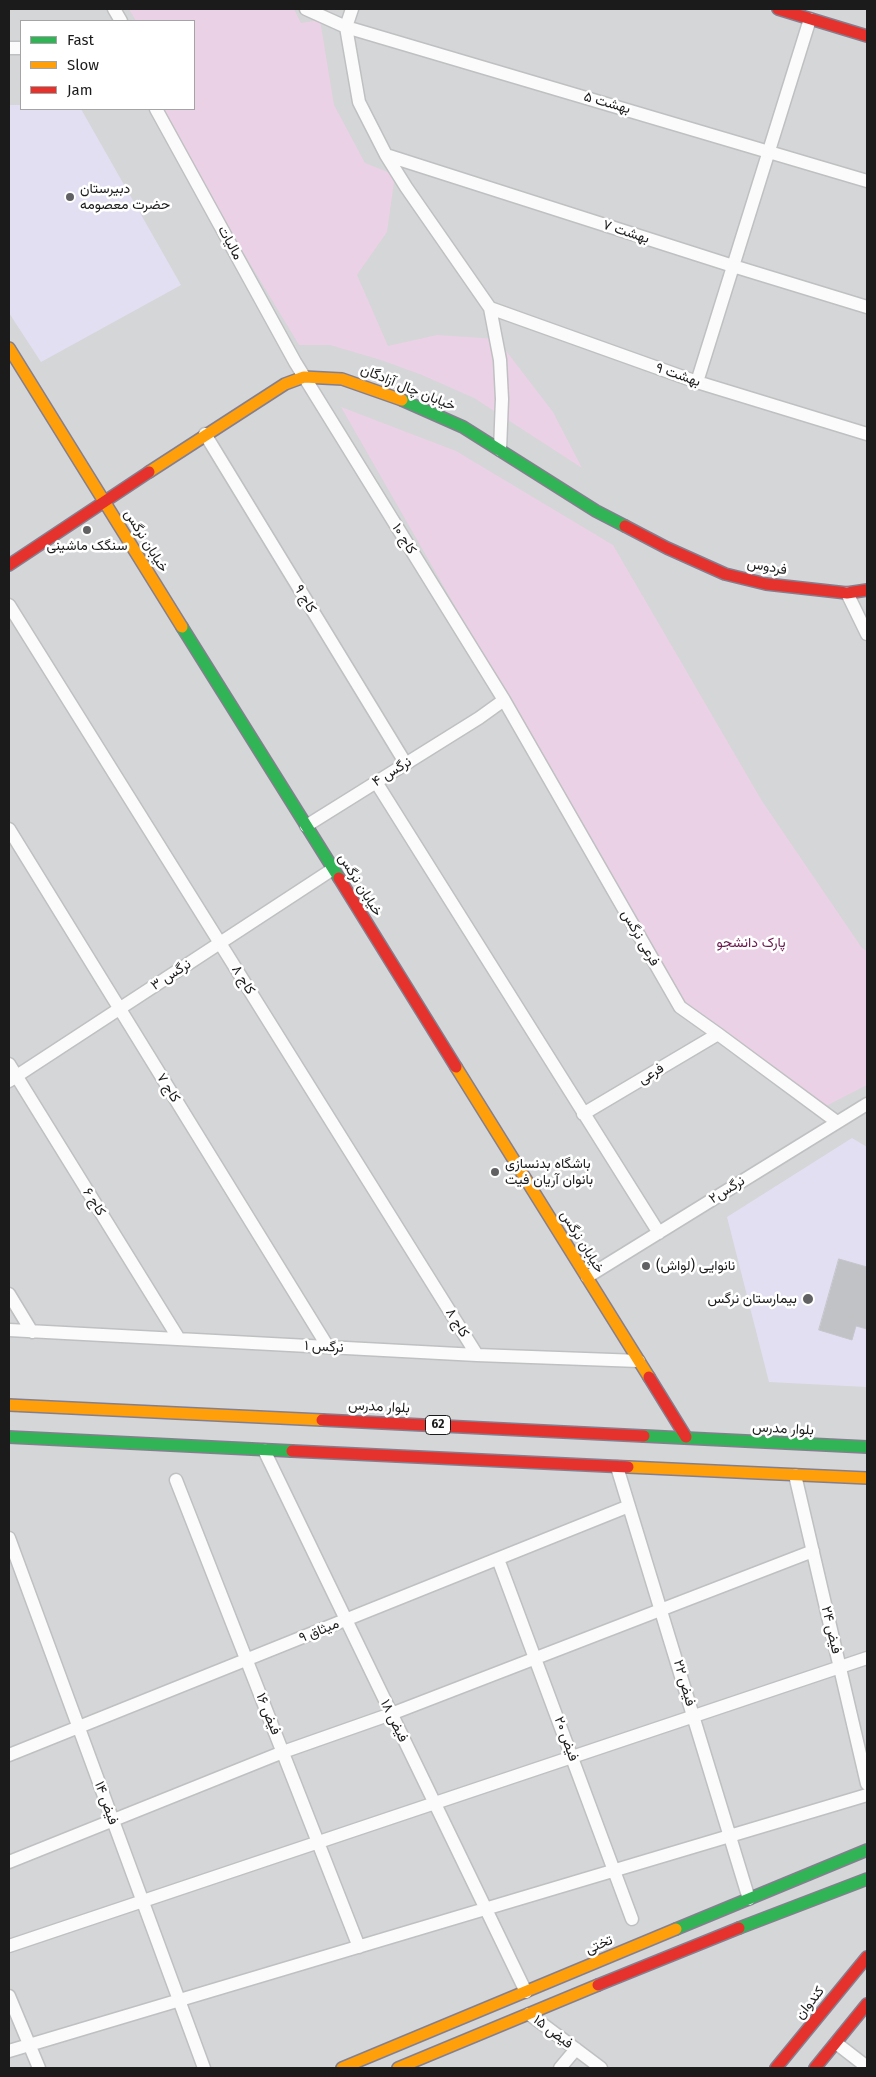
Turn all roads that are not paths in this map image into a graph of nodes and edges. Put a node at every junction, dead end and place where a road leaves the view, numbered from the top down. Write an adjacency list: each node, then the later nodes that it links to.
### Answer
1 (114, 9): 6 (street)
2 (306, 9): 7 (street, بهشت ۵)
3 (352, 9): 7 (street)
4 (778, 9): 5 (main road)
5 (810, 19): 8 (main road); 10 (street)
6 (120, 20)
7 (346, 27): 10 (street, بهشت ۵); 11 (street)
8 (867, 36)
9 (157, 110): 17 (street, مالیات)
10 (769, 151): 12 (street, بهشت ۵); 13 (street)
11 (386, 155): 13 (street, بهشت ۷); 15 (street)
12 (867, 181)
13 (733, 266): 14 (street, بهشت ۷); 18 (street)
14 (867, 307)
15 (490, 308): 18 (street, بهشت ۹); 21 (street)
16 (9, 348): 22 (main road, خیابان نرگس)
17 (304, 378): 19 (main road, خیابان چال آزادگان); 21 (main road, خیابان چال آزادگان); 29 (street, کاج ۱۰)
18 (697, 382): 20 (street, بهشت ۹)
19 (204, 434): 22 (main road, خیابان چال آزادگان); 30 (street, کاج ۹)
20 (867, 434)
21 (500, 450): 23 (main road, خیابان چال آزادگان)
22 (104, 502): 24 (main road, خیابان چال آزادگان); 32 (main road, خیابان نرگس)
23 (667, 548): 26 (main road, فردوس)
24 (9, 565)
25 (867, 590): 26 (main road, فردوس)
26 (846, 593): 28 (street)
27 (9, 605): 35 (street, کاج ۸)
28 (867, 634)
29 (504, 700): 30 (street, نرگس ۴); 37 (street, فرعی نرگس)
30 (406, 764): 31 (street, نرگس ۴)
31 (376, 782): 32 (street, نرگس ۴); 41 (street)
32 (306, 826): 34 (main road, خیابان نرگس)
33 (9, 830): 36 (street, کاج ۷)
34 (333, 870): 35 (street, نرگس ۳); 44 (main road, خیابان نرگس)
35 (220, 943): 36 (street, نرگس ۳); 50 (street, کاج ۸)
36 (119, 1009): 39 (street, نرگس ۳); 49 (street, کاج ۷)
37 (718, 1034): 41 (street, فرعی); 42 (street, فرعی نرگس)
38 (9, 1064): 39 (street, کاج ۶)
39 (13, 1079): 48 (street, کاج ۶)
40 (867, 1104): 42 (street, نرگس۲)
41 (583, 1114): 43 (street)
42 (837, 1122): 43 (street, نرگس۲)
43 (659, 1233): 44 (street, نرگس۲)
44 (587, 1277): 51 (main road, خیابان نرگس)
45 (9, 1294): 47 (street)
46 (9, 1330): 47 (street, نرگس ۱)
47 (32, 1332): 48 (street, نرگس ۱)
48 (179, 1339): 49 (street, نرگس ۱)
49 (328, 1347): 50 (street, نرگس ۱)
50 (477, 1355): 51 (street, نرگس ۱)
51 (639, 1361): 54 (main road, خیابان نرگس)
52 (9, 1405): 54 (main road, بلوار مدرس / 62)
53 (9, 1437): 56 (main road)
54 (686, 1437): 55 (main road, بلوار مدرس / 62)
55 (867, 1447)
56 (264, 1450): 57 (main road); 66 (street, فیض ۱۸)
57 (617, 1467): 58 (main road); 61 (street, فیض ۲۲)
58 (795, 1475): 59 (main road); 63 (street, فیض ۲۴)
59 (867, 1478)
60 (176, 1480): 69 (street, فیض ۱۶)
61 (629, 1506): 64 (street, میثاق ۹); 65 (street, فیض ۲۲)
62 (9, 1538): 73 (street, فیض ۱۴)
63 (812, 1551): 65 (street); 70 (street, فیض ۲۴)
64 (498, 1559): 66 (street, میثاق ۹); 67 (street, فیض ۲۰)
65 (662, 1609): 67 (street); 72 (street, فیض ۲۲)
66 (346, 1620): 69 (street, میثاق ۹); 71 (street, فیض ۱۸)
67 (536, 1658): 71 (street); 76 (street, فیض ۲۰)
68 (867, 1658): 70 (street)
69 (246, 1660): 73 (street, میثاق ۹); 74 (street, فیض ۱۶)
70 (840, 1667): 72 (street); 77 (street, فیض ۲۴)
71 (391, 1714): 74 (street); 79 (street, فیض ۱۸)
72 (693, 1716): 76 (street); 81 (street, فیض ۲۲)
73 (78, 1727): 75 (street, میثاق ۹); 80 (street, فیض ۱۴)
74 (283, 1752): 80 (street); 82 (street, فیض ۱۶)
75 (9, 1755)
76 (572, 1757): 79 (street); 85 (street, فیض ۲۰)
77 (867, 1784)
78 (867, 1795): 81 (street)
79 (435, 1803): 82 (street); 89 (street, فیض ۱۸)
80 (113, 1821): 84 (street); 88 (street, فیض ۱۴)
81 (730, 1836): 85 (street); 87 (street, فیض ۲۲)
82 (318, 1842): 88 (street); 92 (street, فیض ۱۶)
83 (867, 1850): 87 (main road, تختی)
84 (9, 1862)
85 (615, 1870): 89 (street); 90 (street, فیض ۲۰)
86 (867, 1879): 98 (main road)
87 (749, 1899): 94 (main road, تختی)
88 (143, 1901): 91 (street); 96 (street, فیض ۱۴)
89 (486, 1909): 92 (street); 94 (street, فیض ۱۸)
90 (632, 1919)
91 (9, 1946)
92 (359, 1947): 96 (street)
93 (867, 1958): 105 (main road, کندوان)
94 (526, 1992): 99 (main road, تختی)
95 (9, 1996): 102 (street)
96 (179, 2000): 102 (street); 108 (street, فیض ۱۴)
97 (867, 2004): 101 (main road)
98 (529, 2014): 100 (main road); 103 (street, فیض ۱۵)
99 (454, 2022): 100 (main road); 109 (main road, تختی)
100 (463, 2041): 110 (main road)
101 (836, 2043): 106 (street); 113 (main road)
102 (29, 2045): 104 (street); 107 (street)
103 (576, 2049): 111 (street); 112 (street, فیض ۱۵)
104 (9, 2051)
105 (782, 2066)
106 (867, 2066)
107 (39, 2068)
108 (204, 2068)
109 (342, 2068)
110 (400, 2068)
111 (560, 2068)
112 (601, 2068)
113 (815, 2068)

